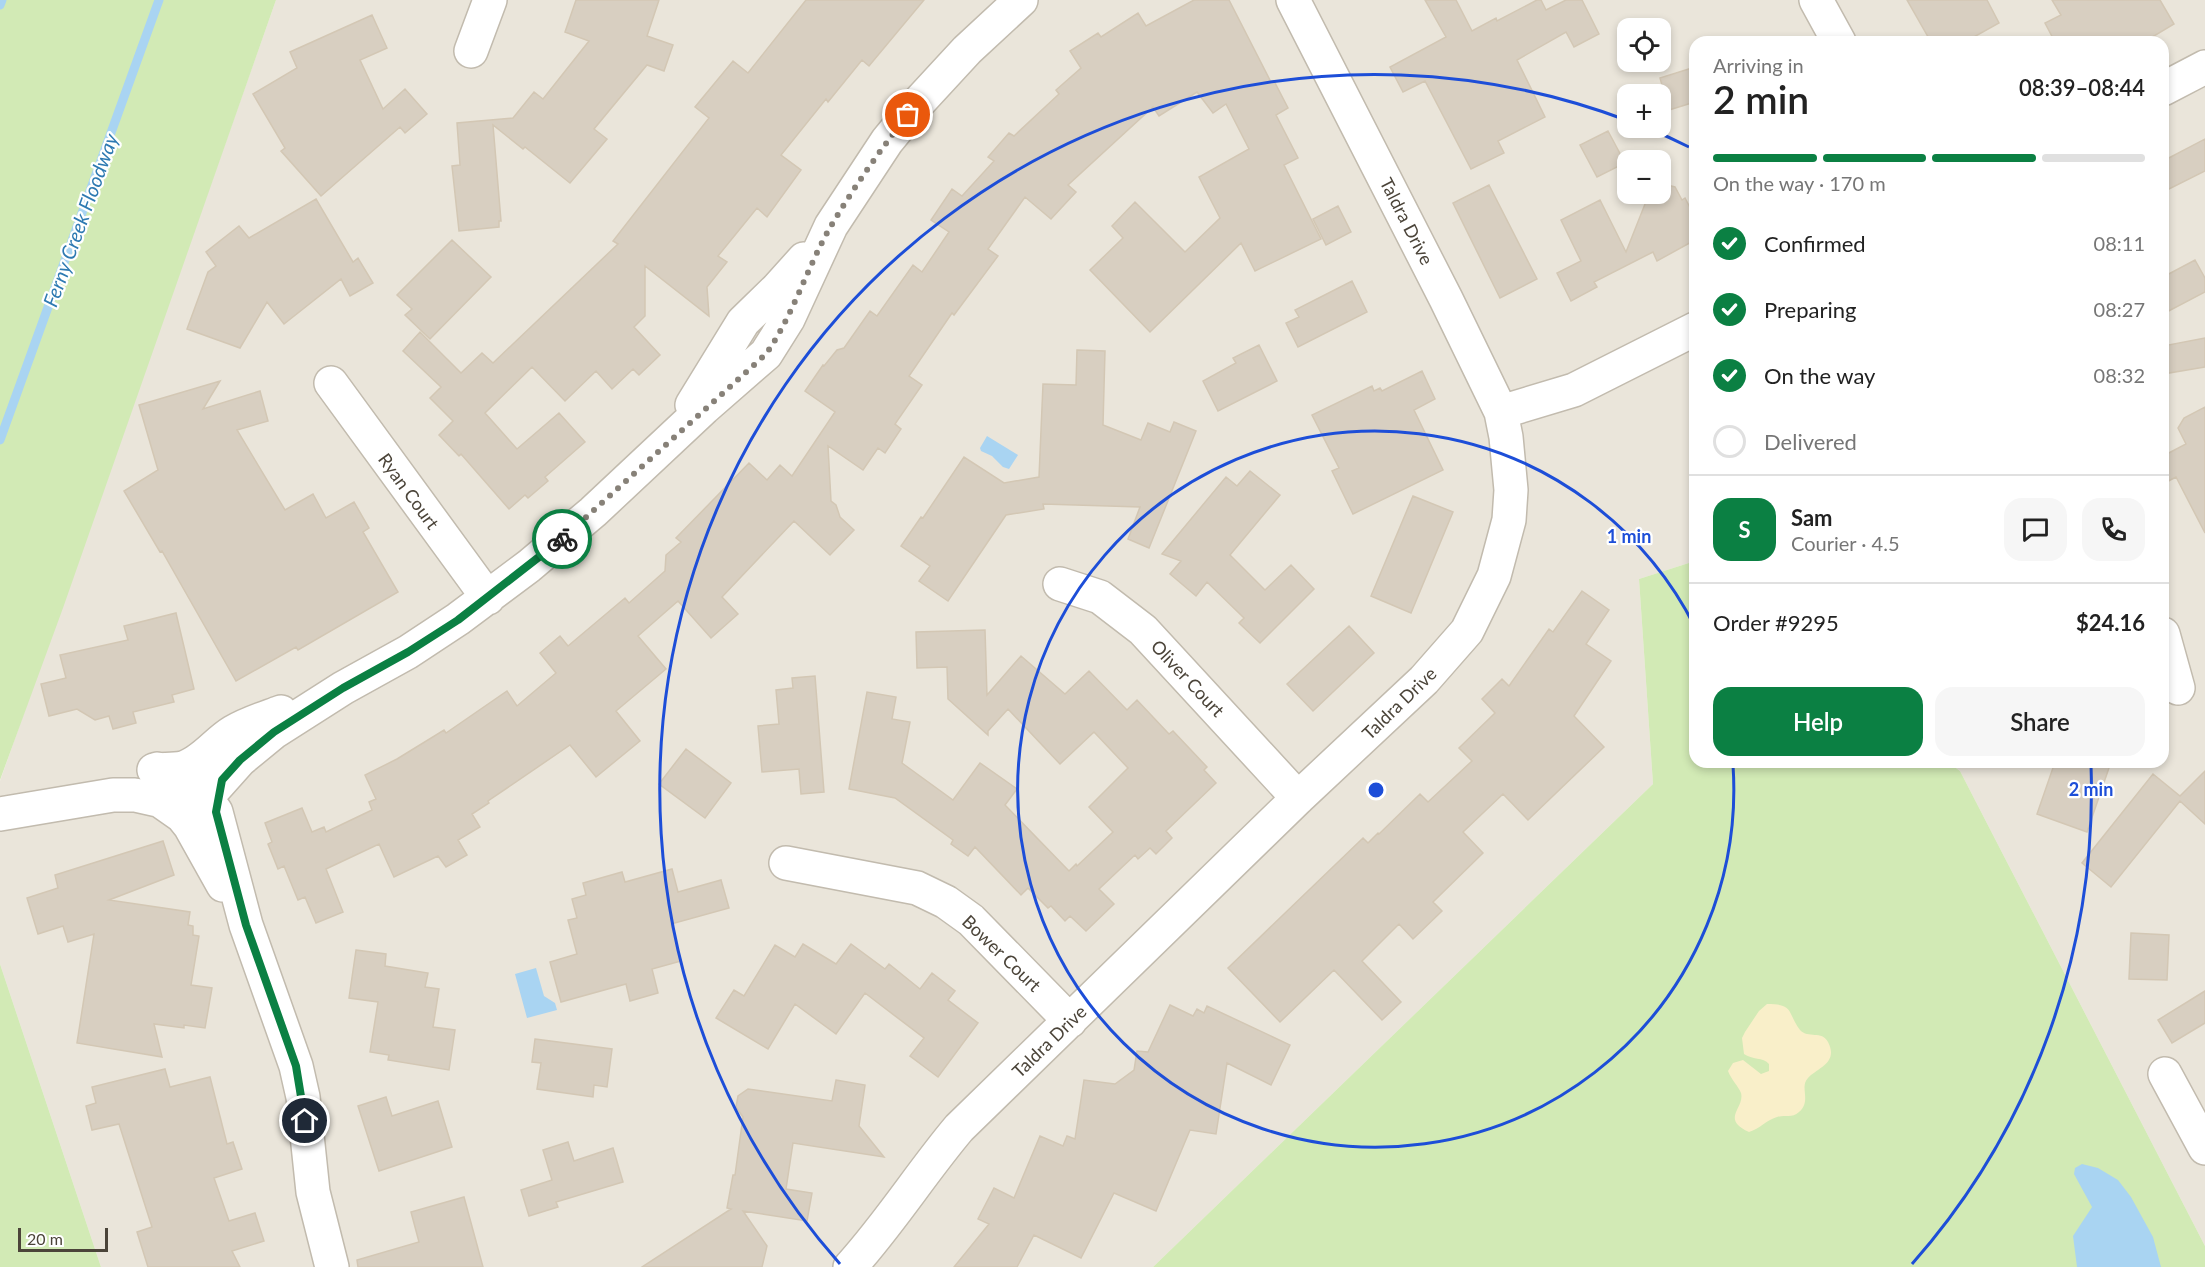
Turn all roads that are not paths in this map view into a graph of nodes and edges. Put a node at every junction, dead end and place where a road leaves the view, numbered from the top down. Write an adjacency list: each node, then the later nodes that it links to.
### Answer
1 (490, 0): 7 (street)
2 (1034, 0): 5 (street)
3 (1293, 0): 12 (street, Taldra Drive)
4 (1816, 0): 6 (street)
5 (1011, 10): 14 (street)
6 (1836, 36)
7 (471, 51)
8 (2205, 67): 9 (street)
9 (2169, 86)
10 (1689, 332): 12 (street)
11 (331, 383): 14 (street, Ryan Court)
12 (1503, 425): 18 (street, Taldra Drive)
13 (1060, 584): 18 (street, Oliver Court)
14 (488, 598): 17 (street)
15 (2169, 656): 16 (street)
16 (2178, 688)
17 (191, 792): 19 (street); 24 (street)
18 (1298, 798): 21 (street, Taldra Drive)
19 (0, 814)
20 (786, 863): 21 (street, Bower Court)
21 (1070, 1021): 25 (street, Taldra Drive)
22 (2165, 1074): 23 (street)
23 (2205, 1148)
24 (332, 1267)
25 (850, 1267)

